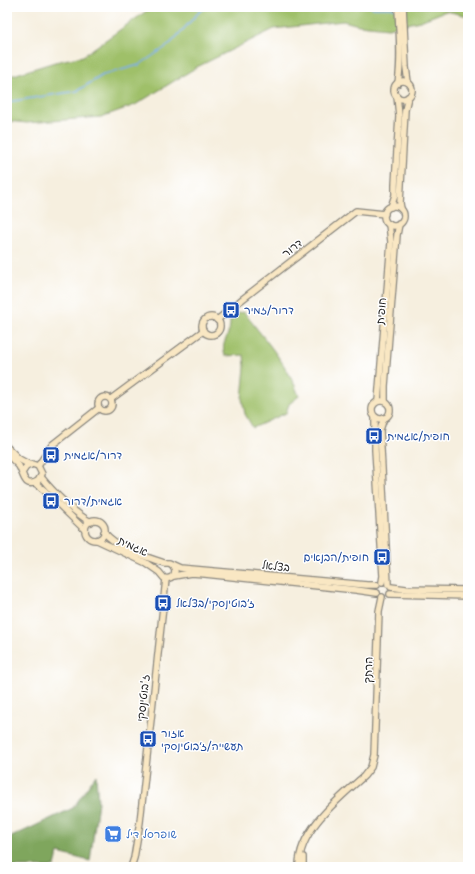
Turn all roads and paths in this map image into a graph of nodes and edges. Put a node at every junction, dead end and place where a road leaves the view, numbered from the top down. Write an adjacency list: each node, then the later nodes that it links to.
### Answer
1 (398, 7): 3 (street)
2 (403, 7): 3 (street)
3 (402, 26): 4 (street); 5 (street)
4 (408, 82): 5 (street); 7 (street)
5 (398, 83): 6 (street)
6 (397, 96): 7 (street); 8 (street)
7 (408, 97): 9 (street)
8 (391, 207): 9 (street); 10 (street)
9 (401, 209): 12 (street)
10 (385, 214): 11 (street); 13 (street, דרור)
11 (389, 224): 12 (street); 16 (street, חופית)
12 (400, 224): 17 (street, חופית)
13 (217, 320): 14 (street); 14 (street)
14 (203, 331): 15 (street)
15 (111, 400): 18 (street); 18 (street)
16 (378, 400): 17 (street); 19 (street)
17 (385, 401): 20 (street)
18 (100, 408): 24 (street)
19 (375, 417): 20 (street); 37 (street)
20 (384, 418): 38 (street)
21 (7, 447): 23 (street)
22 (7, 454): 25 (street)
23 (30, 465): 24 (street); 25 (street)
24 (38, 466): 26 (street)
25 (22, 473): 27 (street)
26 (41, 477): 27 (street); 28 (street)
27 (35, 483): 29 (street)
28 (91, 522): 29 (street); 30 (street)
29 (85, 530): 31 (street)
30 (104, 532): 31 (street); 32 (street, אגמית)
31 (97, 540): 34 (street, אגמית)
32 (164, 563): 33 (street); 34 (street)
33 (173, 566): 35 (street); 37 (street, בצלאל)
34 (159, 572): 36 (street)
35 (174, 576): 36 (street); 40 (street, בצלאל)
36 (166, 579): 44 (street, ז'בוטינסקי)
37 (380, 583): 38 (street, בצלאל); 40 (street)
38 (390, 588): 39 (street); 41 (street); 42 (street)
39 (468, 590)
40 (376, 593): 42 (street)
41 (468, 596)
42 (382, 597): 43 (street, הרתך)
43 (304, 843): 45 (street); 46 (street)
44 (131, 867)
45 (299, 867)
46 (303, 867)

